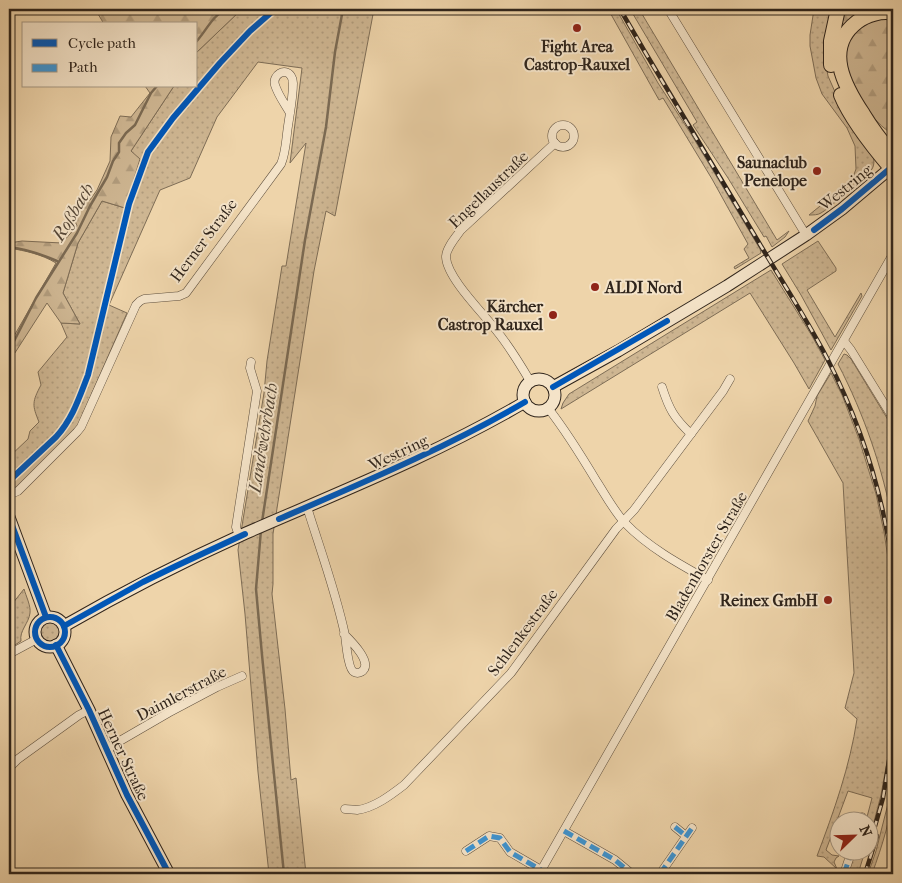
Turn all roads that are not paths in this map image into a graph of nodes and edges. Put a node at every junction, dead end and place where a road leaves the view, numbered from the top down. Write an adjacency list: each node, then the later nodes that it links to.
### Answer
1 (668, 9): 9 (street)
2 (838, 9): 8 (highway)
3 (893, 13): 5 (highway)
4 (290, 113): 4 (street, Herner Straße); 21 (street, Herner Straße)
5 (875, 133): 6 (highway); 8 (highway)
6 (893, 141)
7 (555, 143): 14 (street, Engellaustraße)
8 (893, 164): 9 (main road, Westring)
9 (806, 235): 15 (main road, Westring)
10 (893, 254): 11 (street, Bladenhorster Straße)
11 (844, 341): 19 (street); 26 (street, Bladenhorster Straße)
12 (251, 362): 25 (street)
13 (730, 379): 20 (street, Schlenkestraße)
14 (530, 381): 15 (main road); 17 (main road)
15 (553, 387): 18 (main road)
16 (662, 387): 20 (street)
17 (524, 402): 18 (main road); 22 (main road, Westring)
18 (548, 408): 24 (street)
19 (893, 418)
20 (691, 434): 24 (street, Schlenkestraße)
21 (9, 495)
22 (307, 507): 25 (main road, Westring); 29 (street)
23 (9, 517): 27 (main road)
24 (623, 522): 26 (street); 37 (street, Schlenkestraße)
25 (242, 535): 28 (main road, Westring)
26 (708, 580): 40 (street, Bladenhorster Straße)
27 (46, 617): 28 (main road); 30 (main road)
28 (64, 626): 31 (main road)
29 (344, 634)
30 (37, 639): 31 (main road); 32 (street)
31 (56, 645): 34 (main road, Herner Straße)
32 (9, 654)
33 (242, 676): 35 (street, Daimlerstraße)
34 (88, 710): 35 (main road, Herner Straße); 36 (street)
35 (106, 749): 45 (main road, Herner Straße)
36 (9, 768)
37 (345, 809)
38 (675, 827): 41 (street)
39 (692, 828): 41 (street)
40 (564, 831): 44 (street, Bladenhorster Straße); 46 (street)
41 (686, 836): 47 (street)
42 (466, 851): 44 (street, Bladenhorster Straße)
43 (849, 860): 48 (street)
44 (540, 872)
45 (169, 874)
46 (632, 874)
47 (660, 874)
48 (844, 874)

